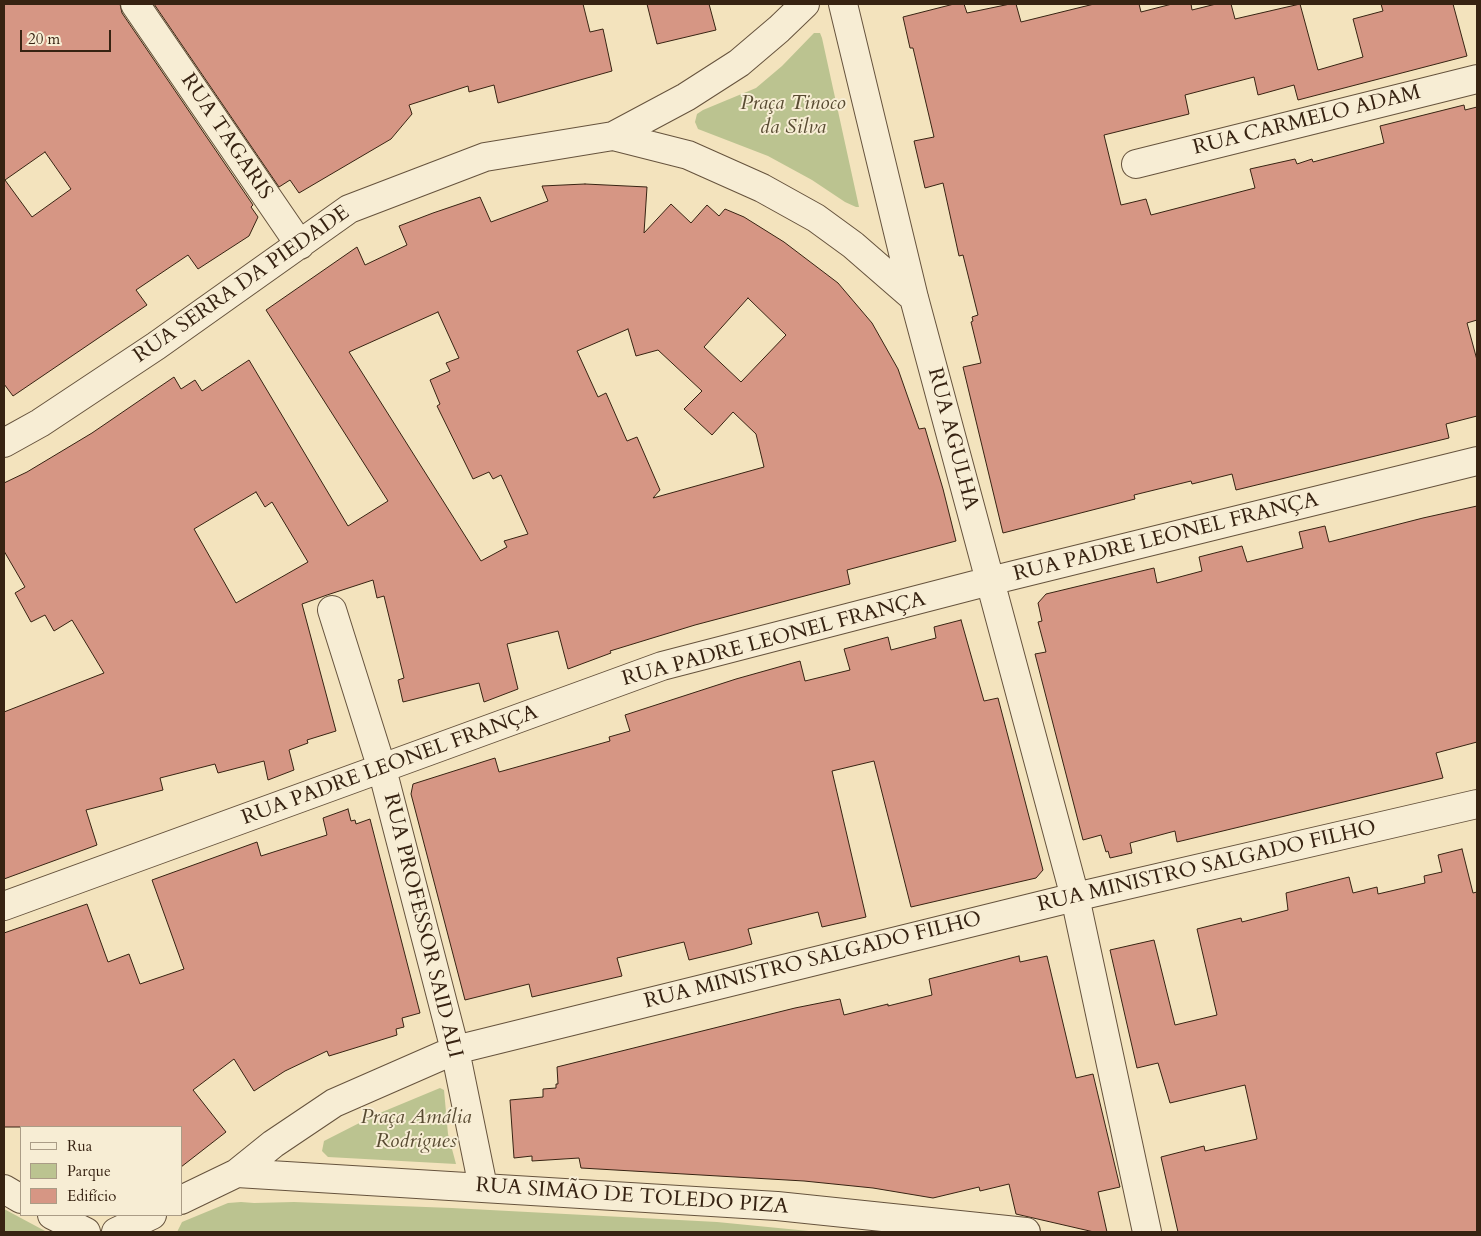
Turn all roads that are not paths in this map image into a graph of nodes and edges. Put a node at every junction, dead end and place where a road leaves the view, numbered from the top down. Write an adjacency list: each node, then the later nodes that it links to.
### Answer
1 (135, 4): 7 (street, RUA TAGARIS)
2 (805, 4): 5 (street)
3 (843, 4): 8 (street)
4 (1477, 79): 6 (street, RUA CARMELO ADAM)
5 (613, 136): 7 (street, RUA SERRA DA PIEDADE); 8 (street)
6 (1136, 164)
7 (300, 244): 9 (street, RUA SERRA DA PIEDADE)
8 (914, 298): 11 (street, RUA AGULHA)
9 (4, 443)
10 (1477, 461): 11 (street, RUA PADRE LEONEL FRANÇA)
11 (990, 581): 13 (street, RUA PADRE LEONEL FRANÇA); 15 (street, RUA AGULHA)
12 (332, 610): 13 (street, RUA PROFESSOR SAID ALI)
13 (382, 769): 16 (street, RUA PADRE LEONEL FRANÇA); 17 (street, RUA PROFESSOR SAID ALI)
14 (1477, 804): 15 (street, RUA MINISTRO SALGADO FILHO)
15 (1075, 896): 17 (street, RUA MINISTRO SALGADO FILHO); 28 (street, RUA AGULHA)
16 (4, 906)
17 (455, 1050): 18 (street, RUA MINISTRO SALGADO FILHO); 19 (street, RUA PROFESSOR SAID ALI)
18 (237, 1173): 19 (street, RUA SIMÃO DE TOLEDO PIZA); 22 (street, RUA MINISTRO SALGADO FILHO)
19 (483, 1187): 27 (street, RUA SIMÃO DE TOLEDO PIZA)
20 (4, 1190): 21 (street)
21 (20, 1198)
22 (182, 1200)
23 (54, 1216): 25 (street)
24 (150, 1216): 26 (street)
25 (86, 1232)
26 (116, 1232)
27 (1026, 1232)
28 (1147, 1232)

